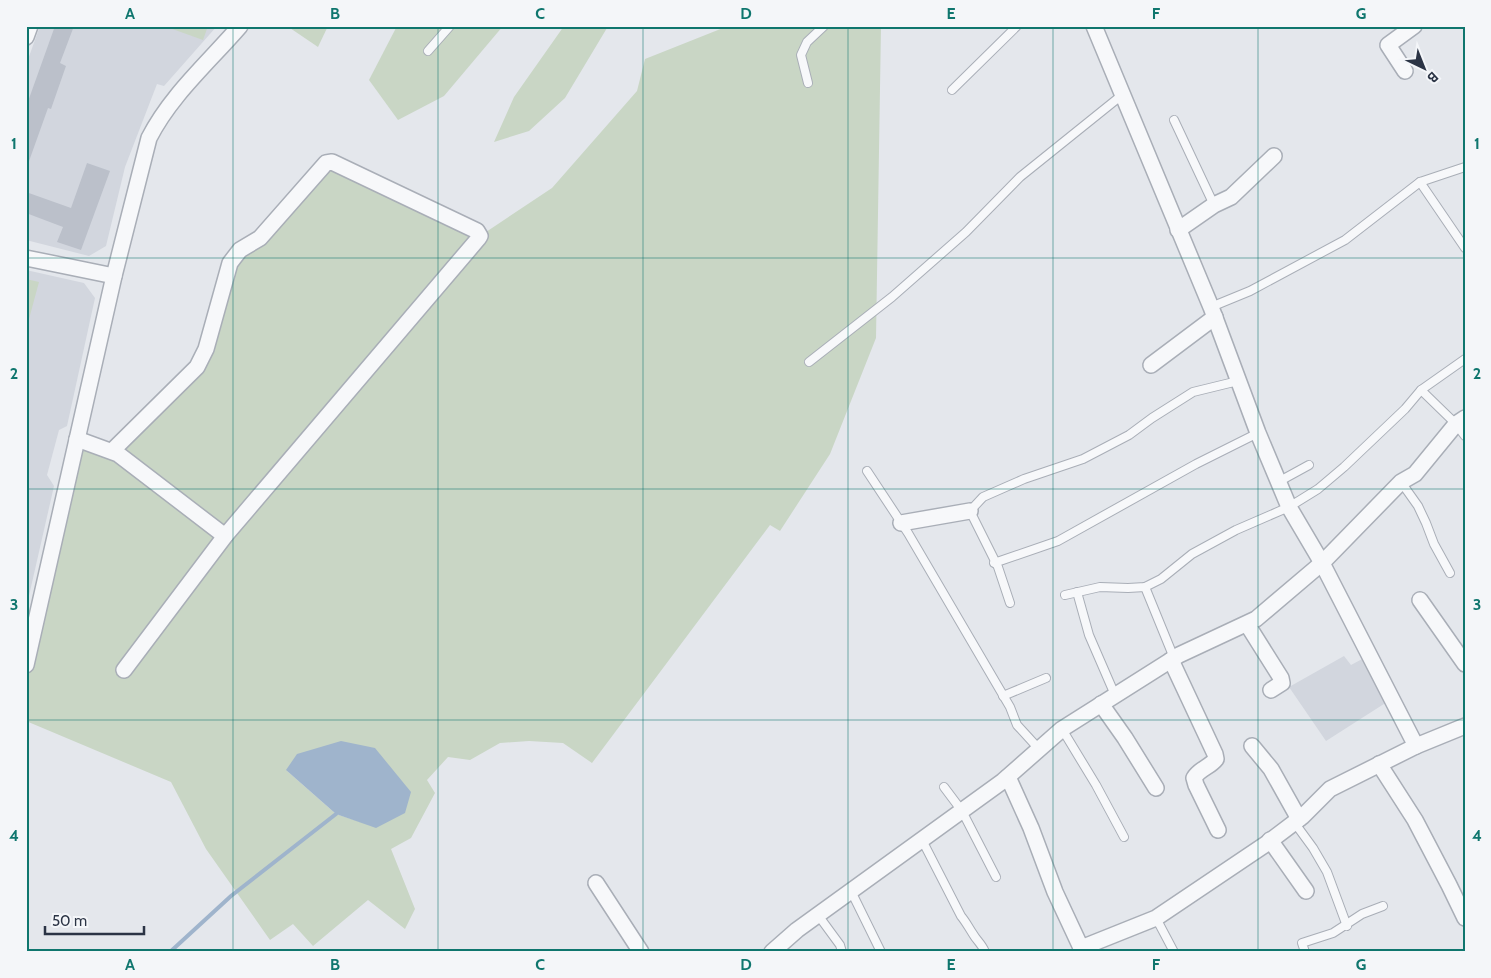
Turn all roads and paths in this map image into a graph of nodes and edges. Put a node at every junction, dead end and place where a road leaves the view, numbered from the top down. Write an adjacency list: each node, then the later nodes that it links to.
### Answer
1 (30, 26): 8 (street)
2 (240, 26): 22 (street)
3 (450, 26): 9 (lane)
4 (824, 26): 11 (lane)
5 (1018, 26): 12 (lane)
6 (1094, 26): 13 (street)
7 (1414, 26): 10 (street)
8 (26, 36)
9 (428, 51)
10 (1404, 71)
11 (808, 83)
12 (952, 90)
13 (1122, 95): 19 (street); 25 (lane)
14 (1174, 120): 18 (lane)
15 (1274, 156): 18 (street)
16 (1465, 167): 17 (lane)
17 (1420, 182): 20 (lane); 23 (lane)
18 (1214, 205): 19 (street)
19 (1178, 230): 23 (street)
20 (1465, 248)
21 (26, 258): 22 (street)
22 (114, 276): 31 (street)
23 (1213, 312): 26 (street); 27 (street)
24 (1465, 359): 28 (lane)
25 (809, 362)
26 (1151, 364)
27 (1238, 381): 30 (street); 38 (lane)
28 (1421, 390): 29 (lane); 37 (lane)
29 (1462, 426): 36 (street)
30 (1258, 433): 35 (street); 42 (lane)
31 (77, 439): 32 (street); 52 (street)
32 (112, 450): 40 (street); 40 (street)
33 (1309, 465): 35 (lane)
34 (867, 471): 39 (lane)
35 (1278, 482): 37 (street)
36 (1401, 482): 41 (street); 43 (lane)
37 (1288, 506): 41 (street); 44 (lane)
38 (970, 511): 39 (street); 42 (lane)
39 (901, 523): 57 (lane)
40 (225, 536): 53 (street)
41 (1322, 562): 49 (street); 62 (street)
42 (994, 563): 48 (lane)
43 (1450, 573)
44 (1145, 587): 45 (lane); 50 (lane)
45 (1077, 592): 46 (lane); 56 (lane)
46 (1065, 595)
47 (1420, 600): 51 (street)
48 (1010, 603)
49 (1246, 624): 50 (street); 55 (street)
50 (1173, 659): 56 (street); 70 (street)
51 (1465, 664)
52 (26, 665)
53 (124, 670)
54 (1046, 678): 57 (lane)
55 (1271, 690)
56 (1115, 695): 58 (street)
57 (1004, 696): 63 (lane)
58 (1101, 704): 60 (street); 67 (street)
59 (1465, 726): 62 (street)
60 (1062, 729): 63 (street); 71 (lane)
61 (1252, 746): 69 (street)
62 (1416, 746): 64 (street)
63 (1039, 749): 65 (street)
64 (1379, 764): 69 (street); 79 (street)
65 (1008, 777): 68 (street); 83 (street)
66 (944, 787): 68 (lane)
67 (1156, 788)
68 (962, 811): 72 (street); 74 (lane)
69 (1296, 820): 73 (street); 82 (lane)
70 (1218, 830)
71 (1124, 837)
72 (922, 840): 76 (street); 88 (lane)
73 (1270, 840): 77 (street); 81 (street)
74 (996, 877)
75 (596, 883): 84 (street)
76 (851, 891): 80 (street); 87 (lane)
77 (1306, 891)
78 (1383, 906): 82 (lane)
79 (1463, 912)
80 (818, 915): 85 (street); 86 (lane)
81 (1156, 918): 83 (street); 89 (lane)
82 (1347, 926): 90 (lane)
83 (1082, 950)
84 (642, 952)
85 (772, 952)
86 (842, 952)
87 (881, 952)
88 (985, 952)
89 (1174, 952)
90 (1305, 952)

